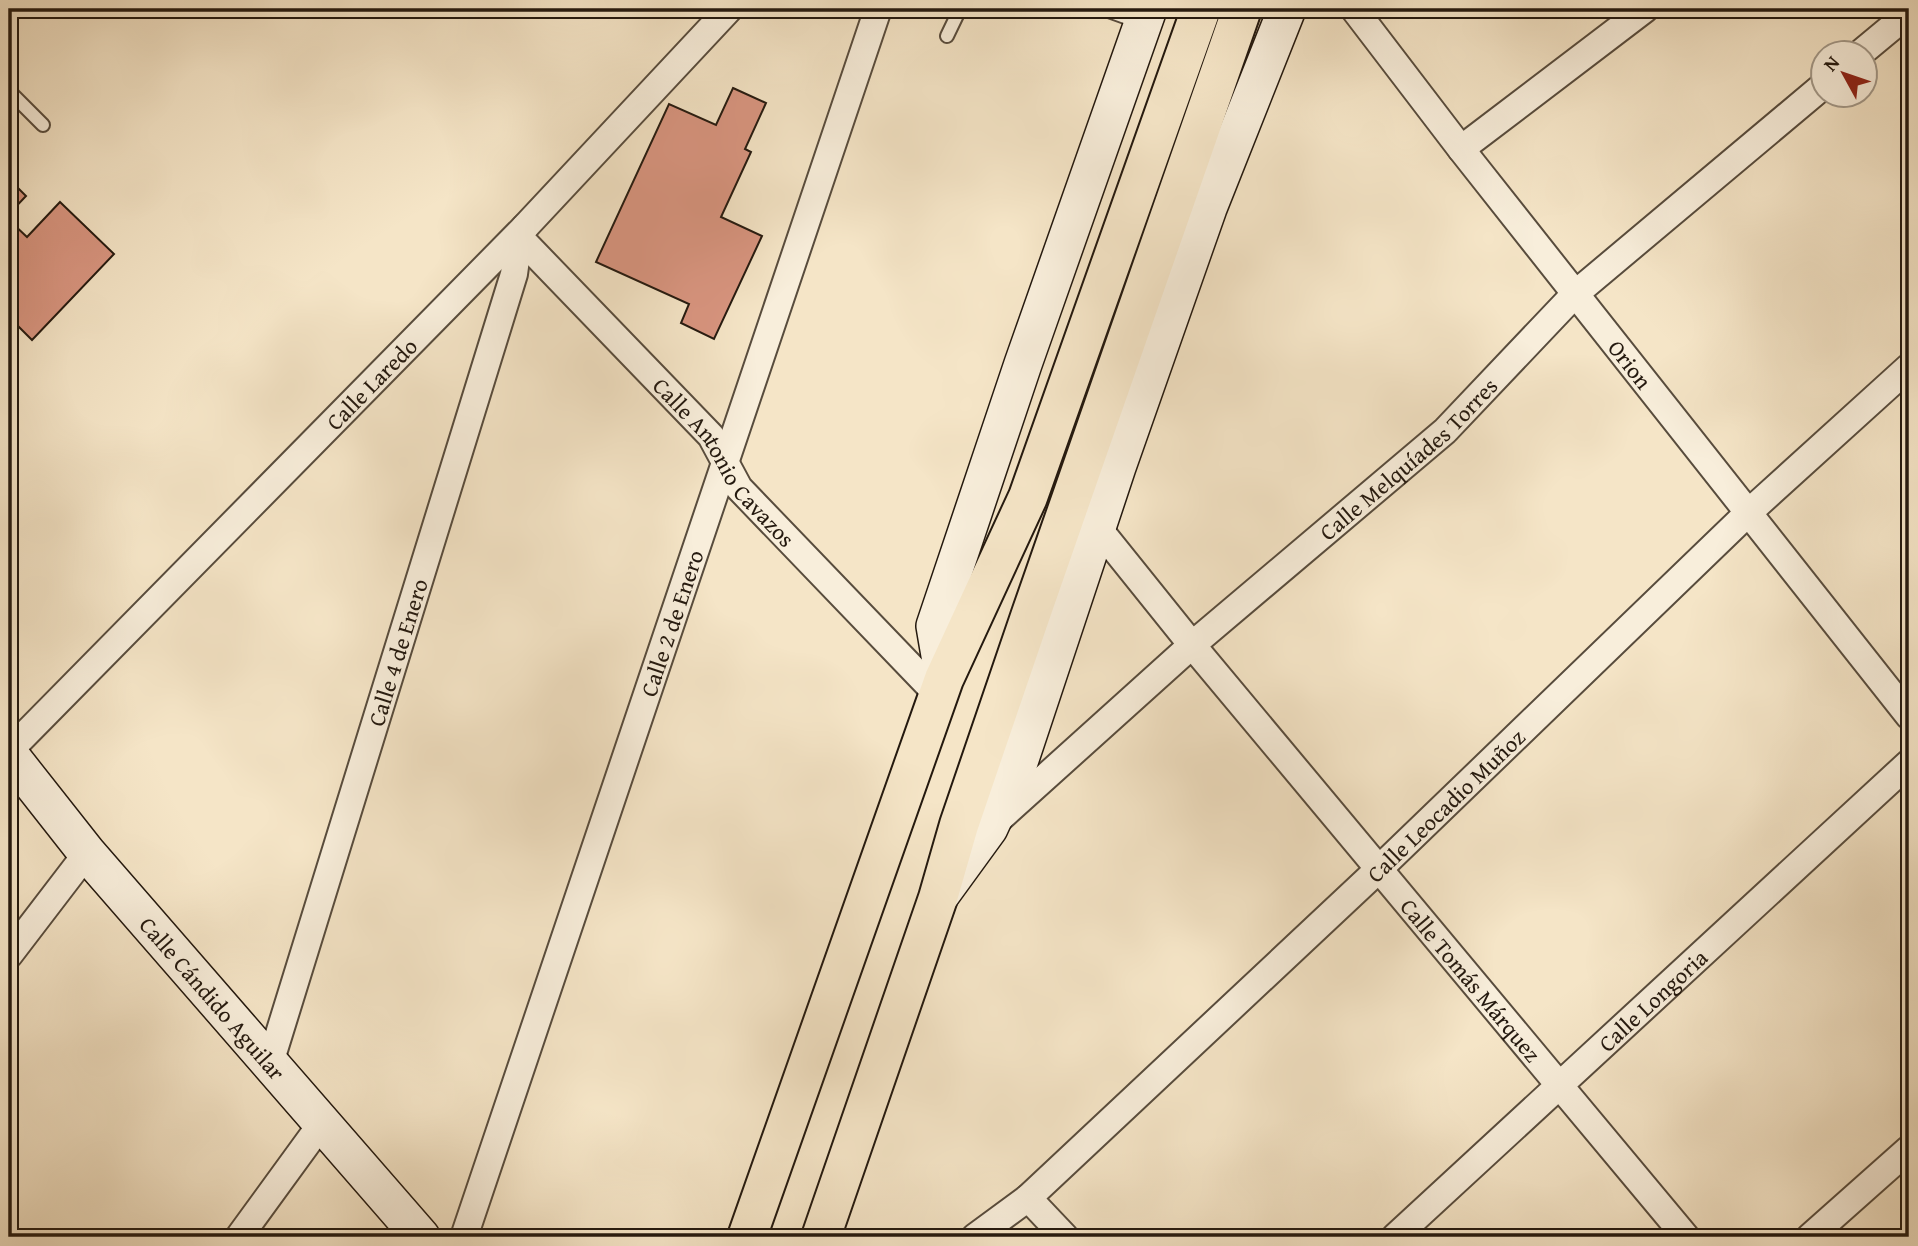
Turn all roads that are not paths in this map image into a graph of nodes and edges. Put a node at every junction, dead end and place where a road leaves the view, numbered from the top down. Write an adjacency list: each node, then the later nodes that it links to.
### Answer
1 (729, 9): 18 (street, Calle Laredo)
2 (878, 9): 21 (street, Calle 2 de Enero)
3 (960, 9): 12 (lane)
4 (1103, 9): 11 (lane)
5 (1201, 9): 25 (highway)
6 (1242, 9): 32 (highway)
7 (1287, 9): 23 (street)
8 (1354, 9): 17 (street, Orion)
9 (1645, 9): 17 (street)
10 (1909, 13): 13 (street)
11 (1145, 16): 25 (street)
12 (947, 36)
13 (1879, 38)
14 (9, 91): 16 (lane)
15 (1810, 97): 19 (street, Calle Melquíades Torres)
16 (43, 125)
17 (1461, 149): 19 (street, Orion)
18 (522, 232): 21 (street, Calle Antonio Cavazos); 27 (street, Calle Laredo); 34 (street, Calle 4 de Enero)
19 (1575, 294): 22 (street, Orion); 24 (street, Calle Melquíades Torres)
20 (1909, 367): 22 (street, Calle Leocadio Muñoz)
21 (725, 461): 25 (street, Calle Antonio Cavazos); 41 (street, Calle 2 de Enero)
22 (1748, 513): 26 (street, Orion); 31 (street, Calle Leocadio Muñoz)
23 (1098, 528): 24 (street, Calle Tomás Márquez); 29 (street)
24 (1192, 645): 29 (street, Calle Melquíades Torres); 31 (street, Calle Tomás Márquez)
25 (941, 687): 42 (highway)
26 (1909, 716)
27 (9, 753): 30 (street, Calle Cándido Aguilar)
28 (1909, 763): 35 (street, Calle Longoria)
29 (989, 828): 32 (street)
30 (87, 853): 33 (street); 34 (street, Calle Cándido Aguilar)
31 (1380, 868): 35 (street, Calle Tomás Márquez); 38 (street, Calle Leocadio Muñoz)
32 (938, 898): 43 (highway)
33 (9, 955)
34 (270, 1063): 36 (street, Calle Cándido Aguilar)
35 (1560, 1086): 46 (street, Calle Longoria); 47 (street, Calle Tomás Márquez)
36 (322, 1124): 39 (street); 40 (street, Calle Cándido Aguilar)
37 (1909, 1149): 48 (street)
38 (1028, 1198): 44 (street, Calle Leocadio Muñoz); 45 (street)
39 (239, 1237)
40 (422, 1237)
41 (464, 1237)
42 (747, 1237)
43 (821, 1237)
44 (975, 1237)
45 (1065, 1237)
46 (1395, 1237)
47 (1686, 1237)
48 (1810, 1237)

